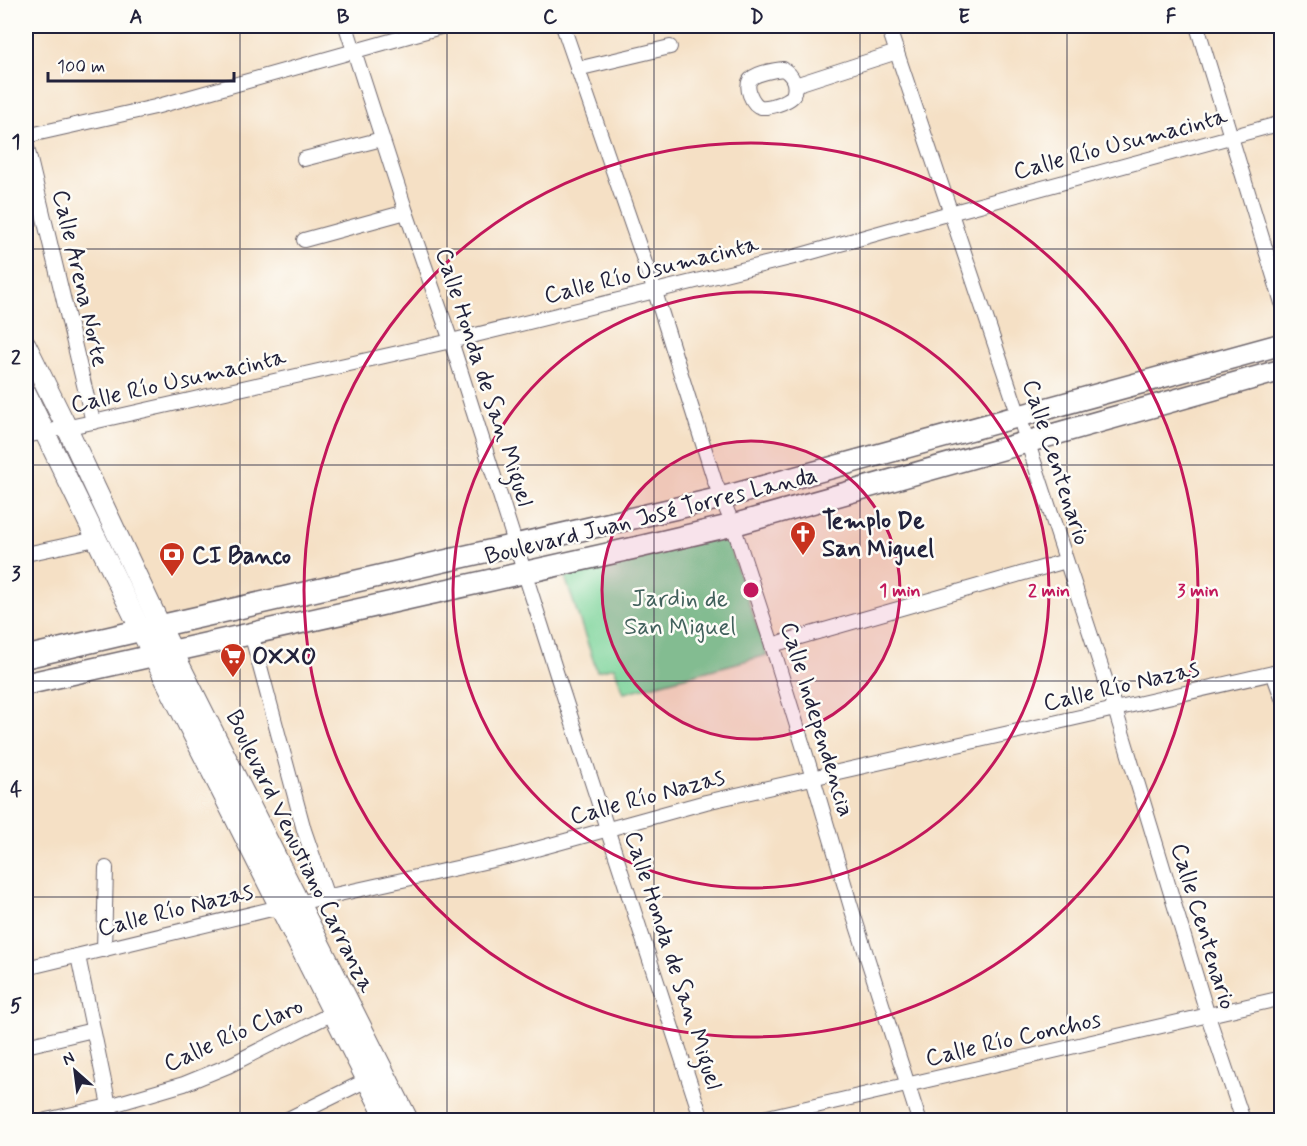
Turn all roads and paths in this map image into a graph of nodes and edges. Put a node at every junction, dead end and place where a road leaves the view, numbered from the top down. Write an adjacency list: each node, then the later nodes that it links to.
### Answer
1 (346, 26): 7 (street, Calle Honda de San Miguel)
2 (444, 26): 7 (street)
3 (563, 26): 9 (street, Calle Independencia)
4 (888, 26): 8 (street, Calle Centenario)
5 (1197, 26): 13 (street)
6 (670, 46): 9 (street)
7 (355, 51): 12 (street); 14 (street, Calle Honda de San Miguel)
8 (897, 52): 10 (street); 18 (street, Calle Centenario)
9 (577, 69): 20 (street, Calle Independencia)
10 (795, 85)
11 (1281, 123): 13 (street, Calle Río Usumacinta)
12 (26, 135)
13 (1231, 136): 18 (street, Calle Río Usumacinta); 21 (street)
14 (382, 139): 16 (street); 17 (street, Calle Honda de San Miguel)
15 (26, 143): 28 (street, Calle Arena Norte)
16 (304, 159)
17 (406, 212): 19 (street); 22 (street, Calle Honda de San Miguel)
18 (950, 213): 20 (street, Calle Río Usumacinta); 27 (street, Calle Centenario)
19 (304, 240)
20 (655, 292): 22 (street, Calle Río Usumacinta); 32 (street, Calle Independencia)
21 (1281, 303)
22 (451, 341): 28 (street, Calle Río Usumacinta); 35 (street, Calle Honda de San Miguel)
23 (1281, 344): 27 (main road, Boulevard Juan José Torres Landa)
24 (26, 345): 29 (main road, Boulevard Venustiano Carranza)
25 (1281, 370): 31 (main road, Boulevard Juan José Torres Landa)
26 (26, 394): 30 (main road, Boulevard Venustiano Carranza)
27 (1019, 416): 31 (street, Calle Centenario); 32 (main road, Boulevard Juan José Torres Landa)
28 (93, 422): 29 (street, Calle Río Usumacinta)
29 (67, 428): 30 (street, Calle Río Usumacinta); 39 (main road, Boulevard Venustiano Carranza)
30 (35, 434): 34 (main road, Boulevard Venustiano Carranza)
31 (1026, 442): 33 (main road, Boulevard Juan José Torres Landa); 37 (street, Calle Centenario)
32 (721, 498): 33 (street, Calle Independencia); 35 (main road, Boulevard Juan José Torres Landa)
33 (733, 525): 38 (main road, Boulevard Juan José Torres Landa); 41 (street, Calle Independencia)
34 (96, 539): 36 (street); 39 (main road, Boulevard Venustiano Carranza)
35 (516, 544): 38 (street, Calle Honda de San Miguel); 39 (main road, Boulevard Juan José Torres Landa)
36 (26, 554)
37 (1066, 561): 41 (street); 47 (street, Calle Centenario)
38 (525, 573): 40 (main road, Boulevard Juan José Torres Landa); 49 (street, Calle Honda de San Miguel)
39 (151, 628): 42 (main road, Boulevard Venustiano Carranza); 43 (main road, Boulevard Juan José Torres Landa)
40 (251, 633): 42 (main road, Boulevard Juan José Torres Landa); 51 (street)
41 (772, 645): 48 (street, Calle Independencia)
42 (163, 653): 45 (main road, Boulevard Juan José Torres Landa); 52 (main road, Boulevard Venustiano Carranza); 53 (main road, Boulevard Venustiano Carranza)
43 (26, 657)
44 (1277, 673): 46 (street); 47 (street, Calle Río Nazas)
45 (26, 684)
46 (1281, 698)
47 (1115, 709): 48 (street, Calle Río Nazas); 59 (street, Calle Centenario)
48 (813, 777): 49 (street, Calle Río Nazas); 63 (street, Calle Independencia)
49 (608, 829): 51 (street, Calle Río Nazas); 70 (street, Calle Honda de San Miguel)
50 (106, 868): 54 (street)
51 (327, 897): 52 (street, Calle Río Nazas)
52 (300, 903): 53 (street, Calle Río Nazas); 69 (main road, Boulevard Venustiano Carranza)
53 (280, 907): 54 (street, Calle Río Nazas); 58 (main road, Boulevard Venustiano Carranza)
54 (104, 950): 55 (street, Calle Río Nazas)
55 (78, 956): 56 (street, Calle Río Nazas); 60 (street)
56 (26, 968)
57 (1281, 998): 59 (street, Calle Río Conchos)
58 (333, 1013): 62 (main road, Boulevard Venustiano Carranza); 64 (street, Calle Río Claro)
59 (1208, 1016): 63 (street, Calle Río Conchos); 73 (street, Calle Centenario)
60 (93, 1030): 61 (street); 64 (street)
61 (26, 1046)
62 (367, 1080): 67 (street); 68 (main road, Boulevard Venustiano Carranza)
63 (908, 1085): 71 (street, Calle Río Conchos); 72 (street, Calle Independencia)
64 (109, 1106): 65 (street, Calle Río Claro); 66 (street)
65 (46, 1120)
66 (112, 1120)
67 (286, 1120)
68 (387, 1120)
69 (408, 1120)
70 (702, 1120)
71 (764, 1120)
72 (919, 1120)
73 (1243, 1120)

